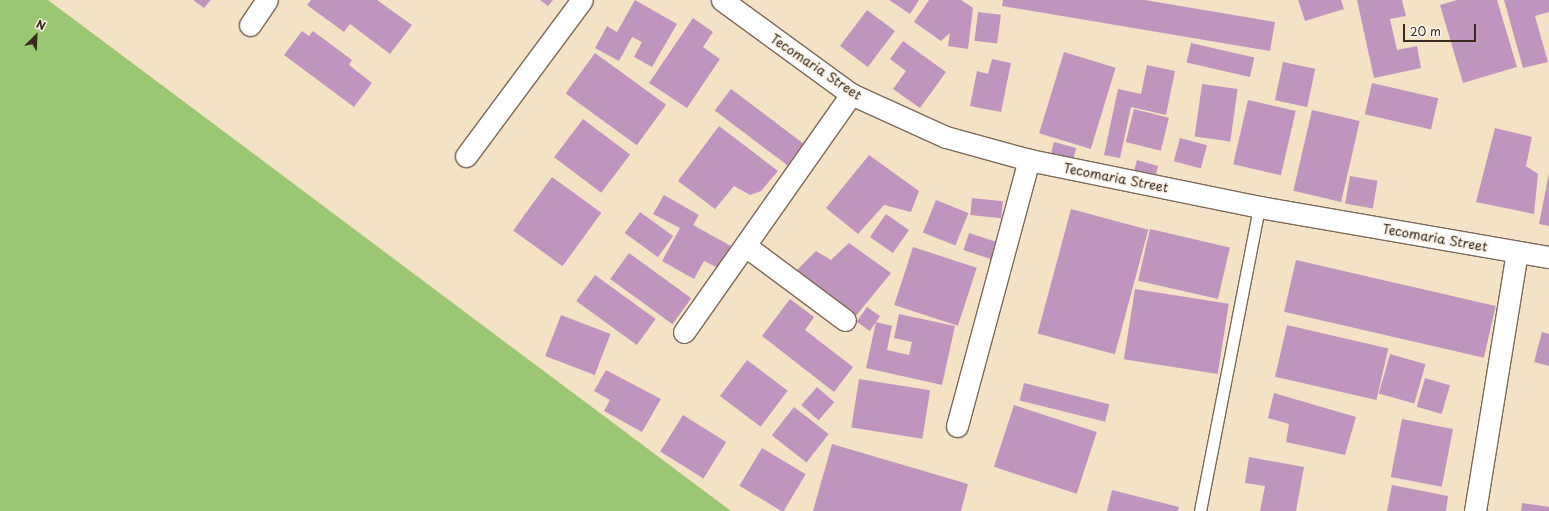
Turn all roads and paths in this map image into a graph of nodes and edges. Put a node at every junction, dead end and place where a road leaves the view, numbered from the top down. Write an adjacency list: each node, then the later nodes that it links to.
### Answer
1 (267, 0): 4 (street)
2 (582, 0): 6 (street)
3 (722, 0): 5 (street, Tecomaria Street)
4 (250, 25)
5 (851, 94): 7 (street, Tecomaria Street); 9 (street)
6 (466, 156)
7 (1029, 160): 8 (street, Tecomaria Street); 14 (street)
8 (1259, 207): 10 (street, Tecomaria Street); 15 (lane)
9 (747, 247): 12 (street); 13 (street)
10 (1517, 252): 11 (street, Tecomaria Street); 16 (street)
11 (1549, 257)
12 (845, 320)
13 (684, 332)
14 (957, 426)
15 (1200, 511)
16 (1475, 511)

